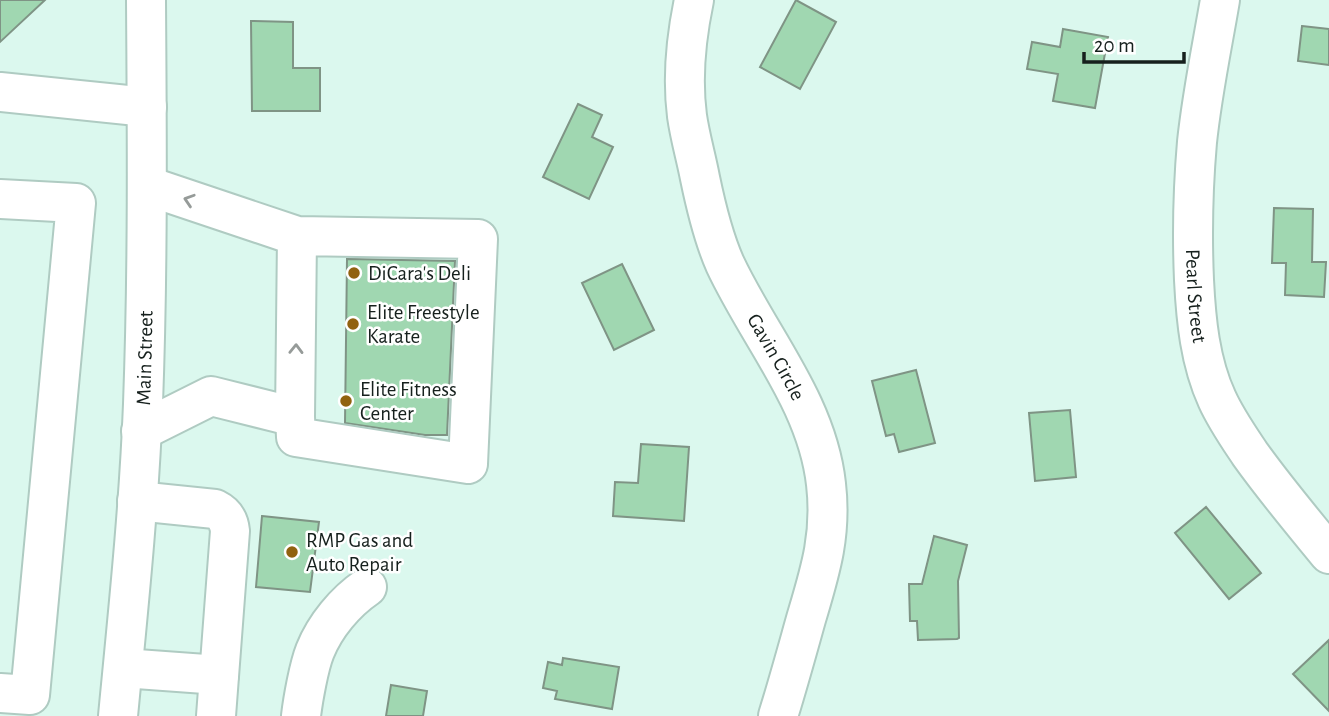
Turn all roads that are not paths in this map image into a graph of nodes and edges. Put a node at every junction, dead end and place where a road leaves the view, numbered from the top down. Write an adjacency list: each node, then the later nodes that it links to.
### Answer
1 (146, 0): 5 (street, Main Street)
2 (694, 0): 20 (street, Gavin Circle)
3 (1220, 0): 12 (street, Pearl Street)
4 (0, 92): 5 (street)
5 (147, 107): 6 (street, Main Street)
6 (148, 186): 8 (street, one-way to 6); 10 (street, Main Street)
7 (0, 199): 16 (street)
8 (297, 236): 9 (street, one-way to 8); 9 (street)
9 (295, 417): 10 (street)
10 (141, 431): 11 (street, Main Street)
11 (137, 502): 14 (street, Main Street); 15 (street)
12 (1329, 554)
13 (367, 587): 19 (street)
14 (122, 668): 15 (street); 17 (street, Main Street)
15 (219, 675): 18 (street)
16 (0, 693)
17 (118, 716)
18 (216, 716)
19 (301, 716)
20 (778, 716)

